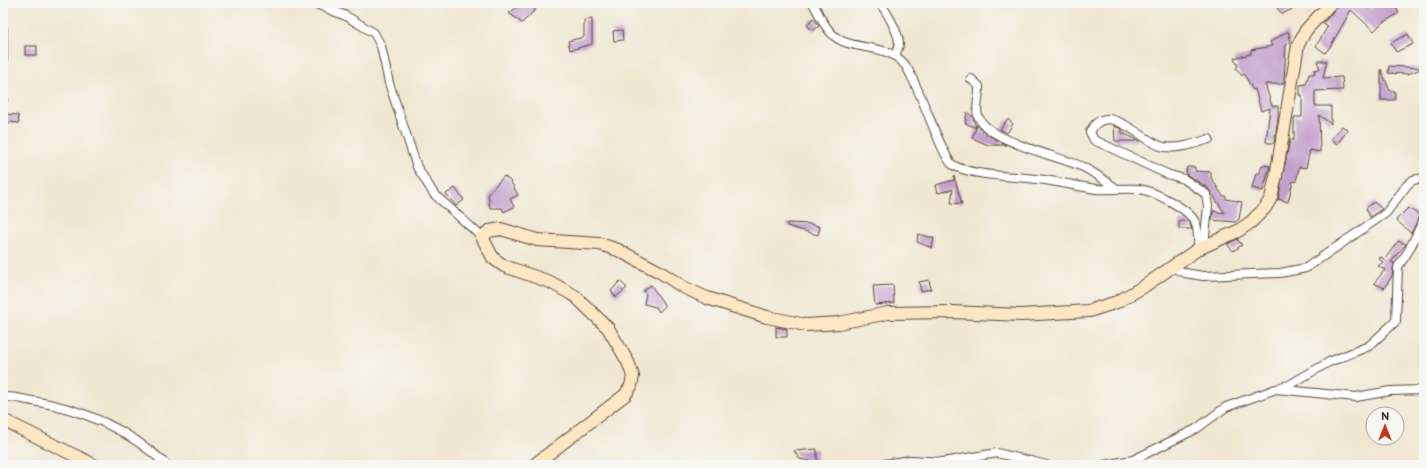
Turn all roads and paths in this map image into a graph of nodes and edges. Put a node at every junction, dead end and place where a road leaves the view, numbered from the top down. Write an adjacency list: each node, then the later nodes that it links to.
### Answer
1 (314, 3): 13 (street)
2 (813, 3): 6 (street)
3 (879, 3): 6 (street)
4 (1331, 3): 14 (street)
5 (3, 29): 8 (street)
6 (895, 55): 11 (street)
7 (971, 79): 11 (street)
8 (3, 100)
9 (1209, 139): 14 (street)
10 (1424, 178): 15 (street)
11 (1117, 189): 14 (street)
12 (1424, 219): 16 (street)
13 (482, 237): 15 (street); 22 (street)
14 (1201, 247): 15 (street)
15 (1171, 267)
16 (1276, 389): 17 (street); 25 (street)
17 (1424, 390)
18 (3, 397): 21 (street)
19 (3, 420): 20 (street)
20 (94, 465)
21 (167, 465)
22 (534, 465)
23 (878, 465): 24 (street)
24 (1047, 465)
25 (1104, 465)

